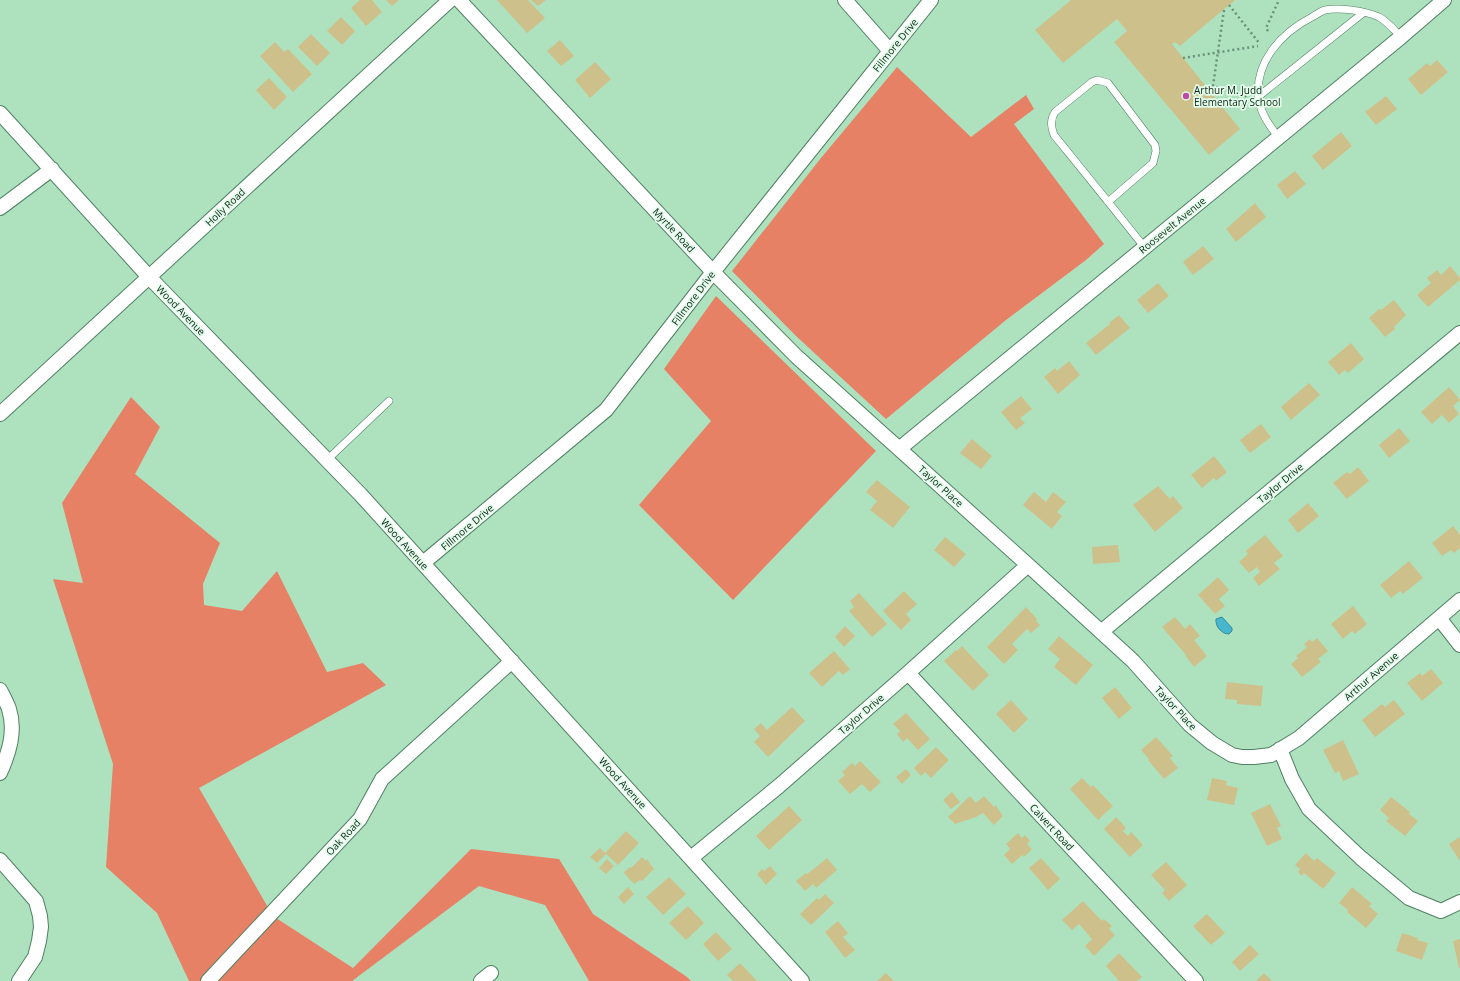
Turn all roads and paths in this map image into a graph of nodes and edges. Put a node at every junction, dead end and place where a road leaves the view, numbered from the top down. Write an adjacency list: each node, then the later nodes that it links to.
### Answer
1 (450, 0): 24 (street, Holly Road)
2 (459, 0): 23 (street, Myrtle Road)
3 (845, 0): 12 (street)
4 (931, 0): 12 (street, Fillmore Drive)
5 (1280, 0): 10 (path)
6 (1444, 0): 11 (street, Roosevelt Avenue)
7 (1229, 5): 13 (path)
8 (1224, 10): 13 (path)
9 (1363, 12): 11 (lane); 15 (lane); 15 (lane)
10 (1268, 31)
11 (1402, 37): 18 (street, Roosevelt Avenue)
12 (890, 51): 23 (street, Fillmore Drive)
13 (1218, 53): 14 (path); 16 (path)
14 (1183, 58)
15 (1259, 96): 18 (lane)
16 (1249, 97)
17 (0, 113): 19 (street, Wood Avenue)
18 (1279, 138): 22 (street, Roosevelt Avenue)
19 (52, 169): 21 (street); 24 (street, Wood Avenue)
20 (1108, 202): 20 (lane); 22 (lane)
21 (0, 208)
22 (1145, 248): 28 (street, Roosevelt Avenue)
23 (713, 272): 28 (street, Myrtle Road); 30 (street, Fillmore Drive)
24 (149, 277): 27 (street, Holly Road); 29 (street, Wood Avenue)
25 (1460, 333): 34 (street, Taylor Drive)
26 (389, 401): 29 (lane)
27 (0, 414)
28 (900, 449): 31 (street, Taylor Place)
29 (327, 460): 30 (street, Wood Avenue)
30 (423, 564): 36 (street, Wood Avenue)
31 (1028, 565): 34 (street, Taylor Place); 37 (street, Taylor Drive)
32 (1460, 600): 33 (street, Arthur Avenue)
33 (1439, 618): 35 (street); 39 (street, Arthur Avenue)
34 (1101, 632): 39 (street, Taylor Place)
35 (1460, 644)
36 (512, 661): 41 (street, Wood Avenue); 45 (street, Oak Road)
37 (908, 673): 41 (street, Taylor Drive); 47 (street, Calvert Road)
38 (0, 690): 40 (street)
39 (1280, 750): 43 (street)
40 (0, 773)
41 (691, 858): 46 (street, Wood Avenue)
42 (0, 860): 44 (street)
43 (1460, 902)
44 (19, 981)
45 (208, 981)
46 (802, 981)
47 (1196, 981)

